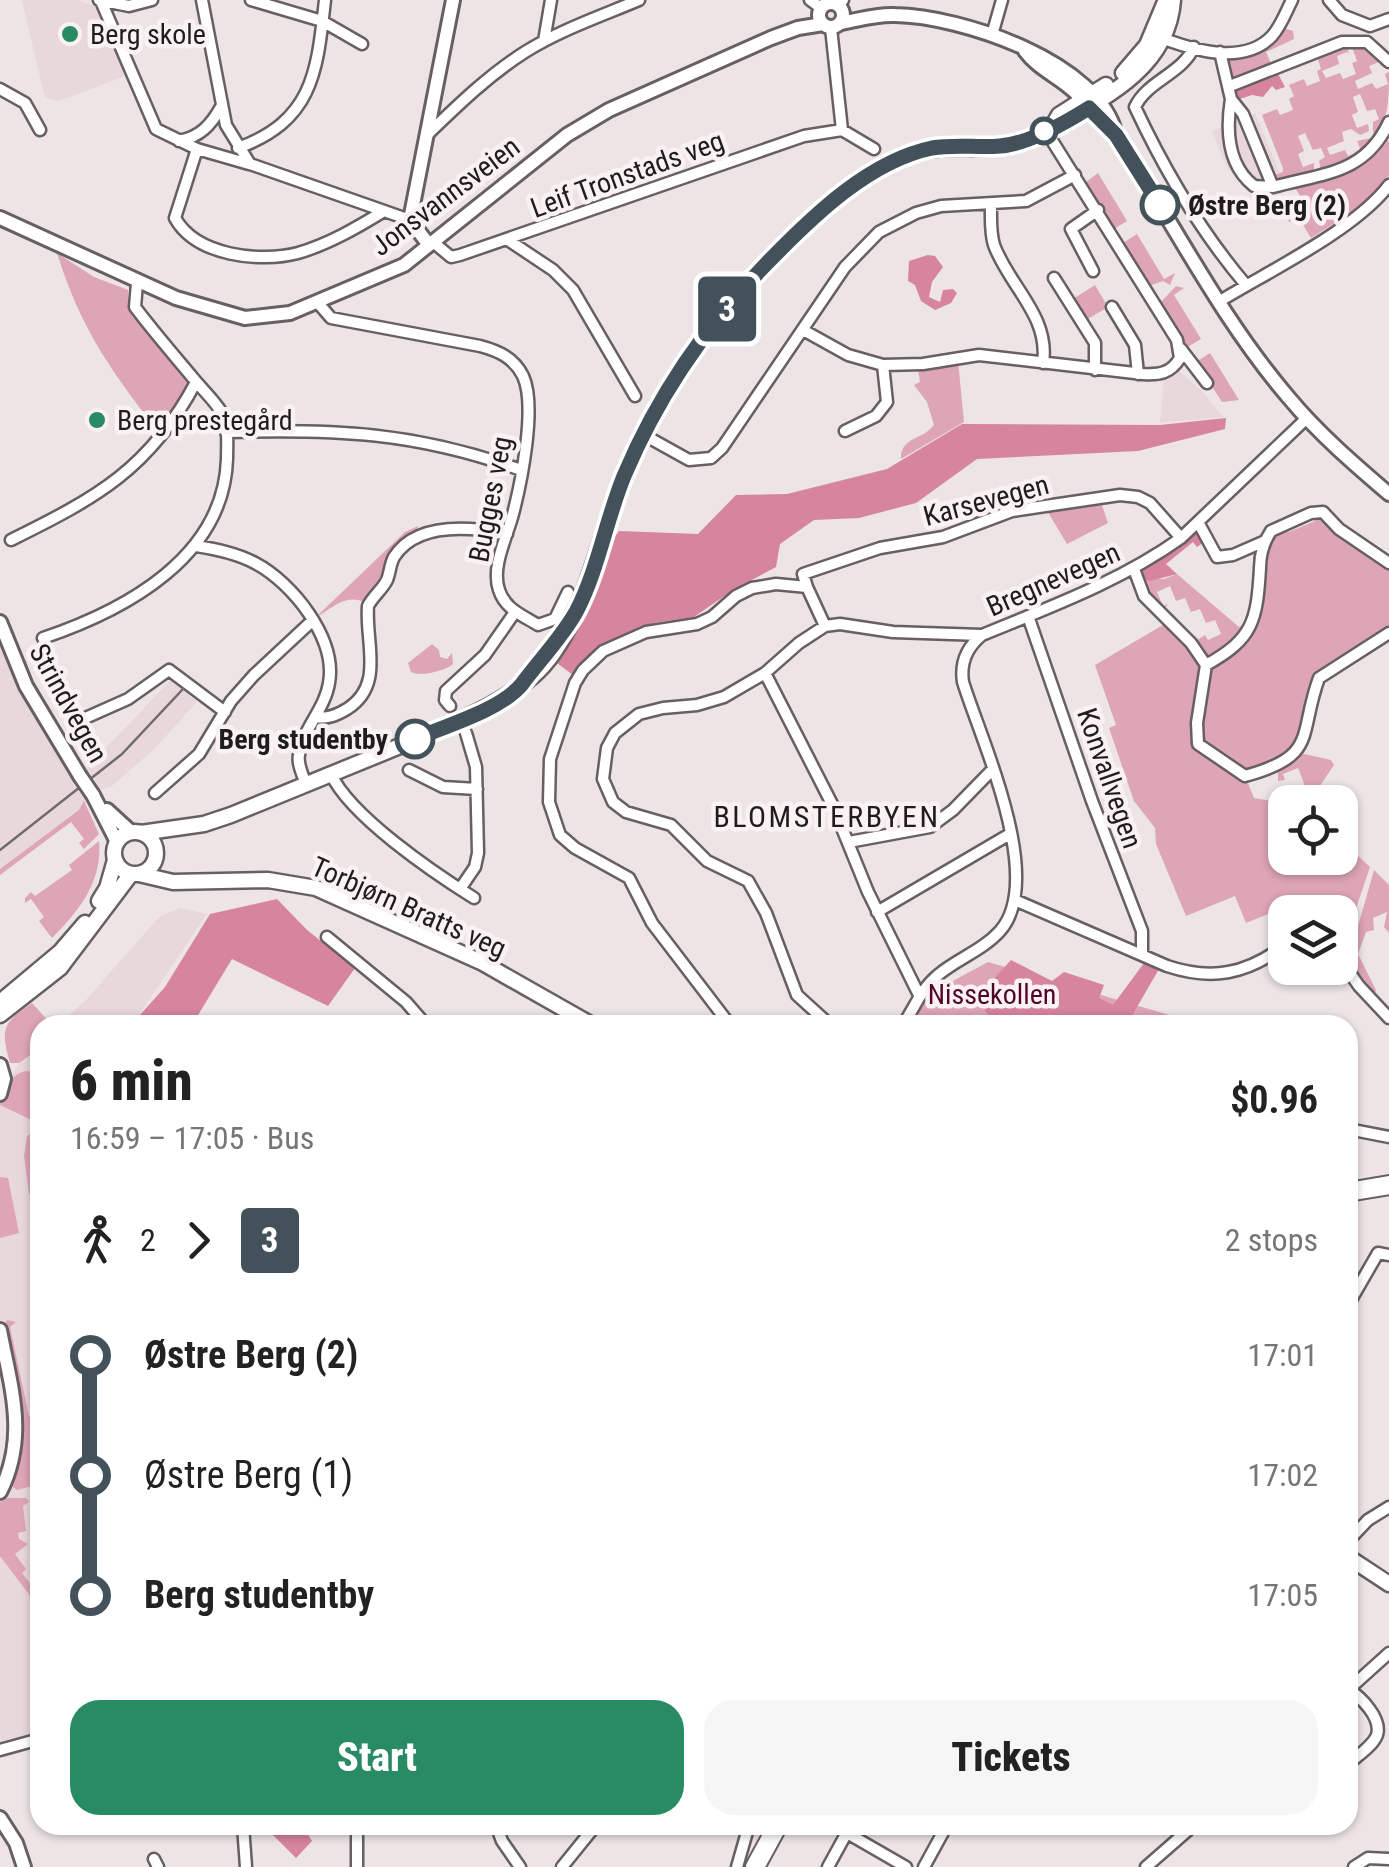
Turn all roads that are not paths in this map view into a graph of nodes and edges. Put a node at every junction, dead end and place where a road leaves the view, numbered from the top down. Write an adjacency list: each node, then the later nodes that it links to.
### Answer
1 (152, 0): 12 (street)
2 (202, 0): 29 (street)
3 (251, 0): 15 (street)
4 (325, 0): 15 (street)
5 (453, 0): 34 (street)
6 (551, 0): 19 (street)
7 (639, 0): 19 (street)
8 (1002, 0): 17 (street)
9 (1170, 0): 18 (main road)
10 (1292, 0): 23 (street)
11 (1329, 0): 16 (street)
12 (99, 1): 35 (street)
13 (830, 12): 17 (street, Jonsvannsveien); 33 (street); 49 (street, Jonsvannsveien)
14 (1389, 18): 16 (street)
15 (322, 22): 21 (street); 36 (street)
16 (1370, 26): 20 (street)
17 (992, 35): 28 (street, Jonsvannsveien)
18 (1158, 37): 22 (street); 28 (main road)
19 (544, 40): 34 (street)
20 (1367, 42): 24 (street); 25 (street)
21 (362, 44)
22 (1194, 47): 23 (street); 53 (street)
23 (1220, 52): 25 (street)
24 (1389, 62)
25 (1230, 86): 27 (street)
26 (0, 89): 32 (street)
27 (1231, 99): 42 (street); 42 (street)
28 (1091, 100): 31 (main road); 54 (street, Jonsvannsveien)
29 (221, 107): 35 (street); 36 (street)
30 (1389, 122): 42 (street)
31 (1049, 128): 40 (street); 69 (main road)
32 (40, 130)
33 (842, 130): 38 (street); 48 (street, Leif Tronstads veg)
34 (429, 133): 47 (street)
35 (178, 141): 37 (street)
36 (238, 148): 39 (street)
37 (196, 149): 39 (street); 45 (street)
38 (874, 150)
39 (250, 164): 45 (street)
40 (1076, 175): 43 (street); 44 (street)
41 (1389, 185): 53 (street)
42 (1273, 188)
43 (991, 205): 57 (street); 59 (street)
44 (1098, 210): 50 (street); 58 (street)
45 (384, 211): 47 (street)
46 (0, 218): 52 (street, Jonsvannsveien)
47 (410, 220): 49 (street)
48 (508, 240): 49 (street, Leif Tronstads veg); 65 (street)
49 (431, 244): 55 (street, Jonsvannsveien)
50 (1093, 271)
51 (1054, 278): 61 (street)
52 (137, 282): 55 (street, Jonsvannsveien); 63 (street)
53 (1246, 286): 54 (street)
54 (1220, 302): 66 (street, Jonsvannsveien)
55 (318, 303): 70 (street, Bugges veg)
56 (1112, 307): 62 (street)
57 (803, 330): 60 (street); 69 (street)
58 (1181, 349): 62 (street); 64 (street)
59 (1044, 363): 60 (street); 61 (street)
60 (883, 366): 67 (street)
61 (1095, 370): 62 (street)
62 (1138, 374)
63 (196, 382): 68 (street); 75 (street)
64 (1207, 383)
65 (635, 396)
66 (1307, 418): 71 (street, Jonsvannsveien); 72 (street, Bregnevegen)
67 (845, 431)
68 (226, 432): 70 (street); 77 (street)
69 (644, 434): 101 (main road)
70 (520, 470): 73 (street, Bugges veg)
71 (1389, 494)
72 (1198, 522): 74 (street, Bregnevegen); 76 (street)
73 (507, 534): 84 (street, Bugges veg); 96 (street)
74 (1181, 538): 79 (street, Bregnevegen); 80 (street, Karsevegen)
75 (11, 540)
76 (1265, 540): 78 (street); 92 (street)
77 (196, 546): 86 (street); 91 (street)
78 (1389, 563)
79 (1134, 569): 85 (street, Bregnevegen); 92 (street)
80 (803, 574): 81 (street, Karsevegen); 82 (street)
81 (776, 584): 82 (street); 126 (street, Karsevegen)
82 (806, 587): 88 (street)
83 (568, 592): 84 (street)
84 (515, 612): 94 (street)
85 (1028, 616): 90 (street, Bregnevegen); 118 (street, Konvallvegen)
86 (312, 621): 95 (street); 96 (street)
87 (0, 622): 105 (street, Strindvegen, bridge)
88 (825, 626): 90 (street); 93 (street)
89 (1389, 633): 92 (street)
90 (982, 635): 99 (street, Bregnevegen)
91 (43, 638)
92 (1206, 664)
93 (765, 673): 109 (street); 127 (street)
94 (450, 706)
95 (225, 712): 97 (street); 104 (street)
96 (317, 717): 102 (street)
97 (74, 722)
98 (466, 733): 103 (street)
99 (993, 769): 106 (street, Bregnevegen); 109 (street)
100 (408, 770): 103 (street)
101 (332, 774): 102 (main road); 113 (street)
102 (306, 785): 107 (main road)
103 (477, 789): 113 (street)
104 (156, 793)
105 (96, 800): 107 (street, Strindvegen); 108 (street, Strindvegen)
106 (1010, 834): 115 (street, Bregnevegen); 116 (street)
107 (145, 841): 108 (main road); 111 (main road); 112 (main road)
108 (117, 842): 110 (main road)
109 (849, 842): 116 (street)
110 (115, 860): 111 (main road); 122 (main road)
111 (135, 874): 112 (main road, Torbjørn Bratts veg); 123 (main road)
112 (194, 880): 125 (main road, Torbjørn Bratts veg)
113 (460, 889): 114 (street)
114 (474, 898)
115 (1016, 900): 118 (street); 121 (street)
116 (877, 912): 121 (street)
117 (327, 937): 124 (street)
118 (1142, 955): 119 (street)
119 (1268, 956)
120 (1358, 985): 129 (street)
121 (919, 995): 128 (street)
122 (0, 1002)
123 (0, 1015)
124 (417, 1015)
125 (574, 1015)
126 (722, 1015)
127 (819, 1015)
128 (908, 1015)
129 (1389, 1018)
130 (0, 1065): 131 (street)
131 (0, 1094)
132 (1358, 1130): 133 (street)
133 (1389, 1137)
134 (1389, 1185): 135 (highway)
135 (1358, 1190)
136 (1389, 1196): 137 (highway)
137 (1358, 1201)
138 (1384, 1254): 139 (street)
139 (1358, 1291)
140 (0, 1330): 141 (street)
141 (0, 1492)
142 (1389, 1507): 143 (street)
143 (1358, 1530)
144 (1358, 1564): 145 (main road)
145 (1389, 1584)
146 (1389, 1653): 147 (street)
147 (1358, 1680)
148 (1358, 1699): 151 (street)
149 (30, 1742): 150 (street)
150 (0, 1750)
151 (1358, 1755)
152 (3, 1828): 165 (street)
153 (244, 1835): 166 (street)
154 (358, 1835): 167 (street)
155 (500, 1835): 168 (street)
156 (588, 1835): 169 (street)
157 (746, 1835): 170 (street)
158 (772, 1835): 171 (highway)
159 (785, 1835): 172 (highway)
160 (846, 1835): 173 (street)
161 (858, 1835): 174 (street)
162 (942, 1835): 175 (street)
163 (1183, 1835): 176 (street)
164 (1389, 1859): 177 (street)
165 (24, 1867)
166 (246, 1867)
167 (357, 1867)
168 (520, 1867)
169 (562, 1867)
170 (738, 1867)
171 (754, 1867)
172 (768, 1867)
173 (828, 1867)
174 (906, 1867)
175 (924, 1867)
176 (1146, 1867)
177 (1354, 1867)

